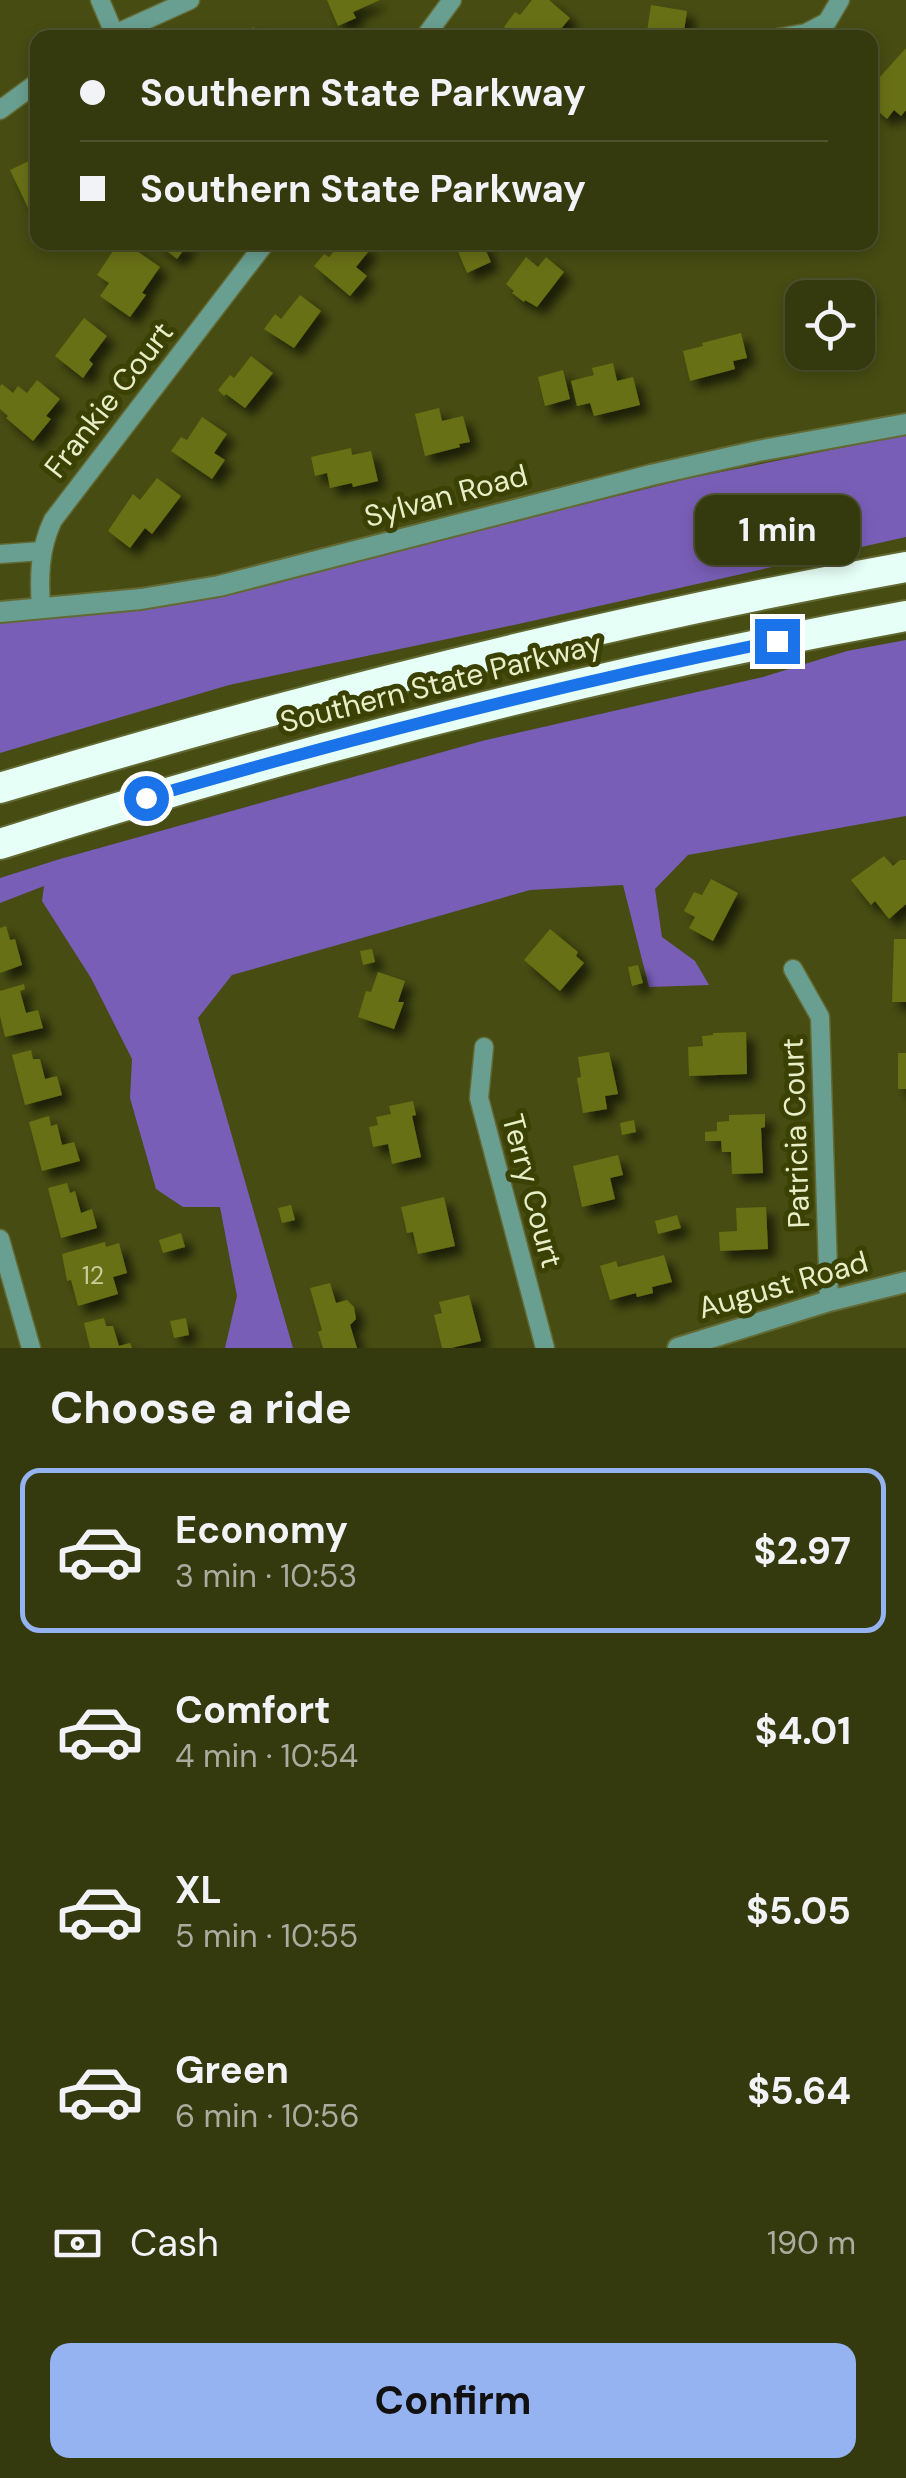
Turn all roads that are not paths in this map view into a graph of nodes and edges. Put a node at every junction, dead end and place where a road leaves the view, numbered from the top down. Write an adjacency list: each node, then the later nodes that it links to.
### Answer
1 (100, 0): 5 (street)
2 (190, 0): 6 (street)
3 (452, 0): 7 (street)
4 (840, 0): 8 (street)
5 (109, 30)
6 (121, 30)
7 (430, 30)
8 (813, 30)
9 (30, 88): 10 (street)
10 (0, 110)
11 (260, 250): 13 (street, Frankie Court)
12 (906, 424): 16 (street, Sylvan Road)
13 (42, 551): 14 (street); 16 (street, Frankie Court)
14 (0, 554)
15 (906, 567): 19 (highway, Southern State Parkway)
16 (42, 609): 17 (street, Sylvan Road)
17 (0, 612)
18 (906, 616): 22 (highway, Southern State Parkway)
19 (80, 764): 20 (highway); 21 (highway, Southern State Parkway)
20 (0, 776)
21 (0, 788)
22 (61, 824): 23 (highway, Southern State Parkway); 24 (highway)
23 (0, 844)
24 (0, 854)
25 (793, 969): 29 (street, Patricia Court)
26 (484, 1047): 31 (street, Terry Court)
27 (0, 1239): 30 (street)
28 (906, 1282): 29 (street, August Road)
29 (828, 1301): 32 (street, August Road)
30 (31, 1348)
31 (545, 1348)
32 (678, 1348)

